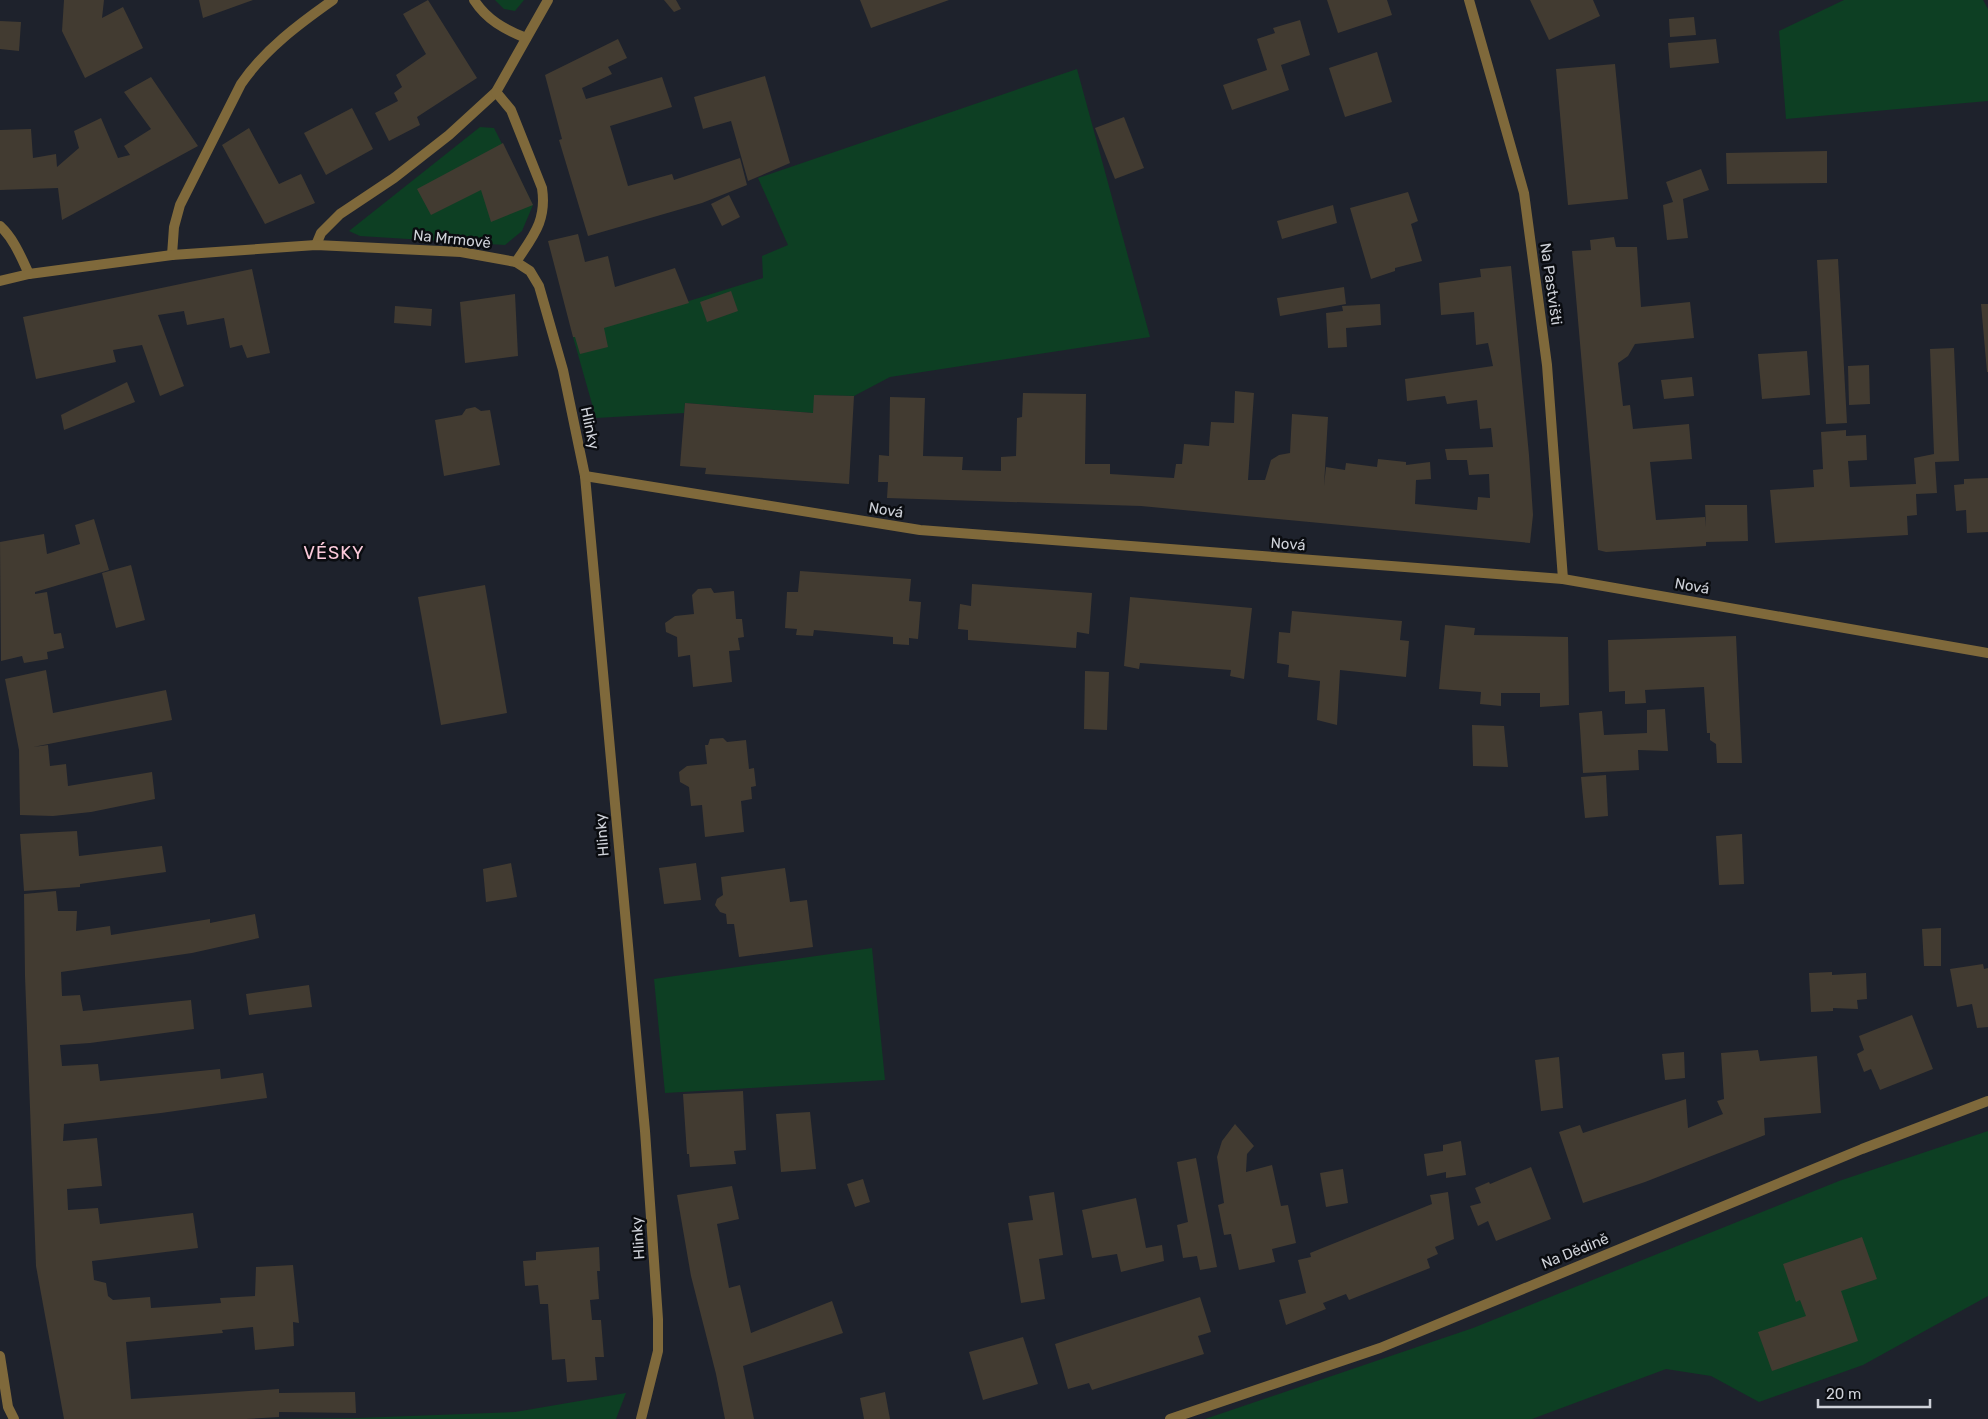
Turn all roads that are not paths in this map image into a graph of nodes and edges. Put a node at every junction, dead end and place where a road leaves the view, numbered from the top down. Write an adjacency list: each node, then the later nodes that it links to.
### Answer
1 (333, 0): 9 (street)
2 (474, 0): 5 (street)
3 (548, 0): 5 (street)
4 (1469, 0): 14 (street, Na Pastvišti)
5 (526, 38): 6 (street)
6 (496, 92): 8 (street); 10 (street)
7 (0, 226): 11 (street)
8 (316, 246): 9 (street, Na Mrmově); 10 (street, Na Mrmově)
9 (172, 255): 11 (street, Na Mrmově)
10 (516, 262): 13 (street, Hlinky)
11 (29, 274): 12 (street, Na Mrmově)
12 (0, 281)
13 (585, 476): 14 (street, Nová); 19 (street, Hlinky)
14 (1563, 579): 15 (street, Nová)
15 (1988, 653)
16 (1988, 1101): 20 (street, Na Dědině)
17 (0, 1356): 18 (street)
18 (14, 1419)
19 (641, 1419)
20 (1170, 1419)

